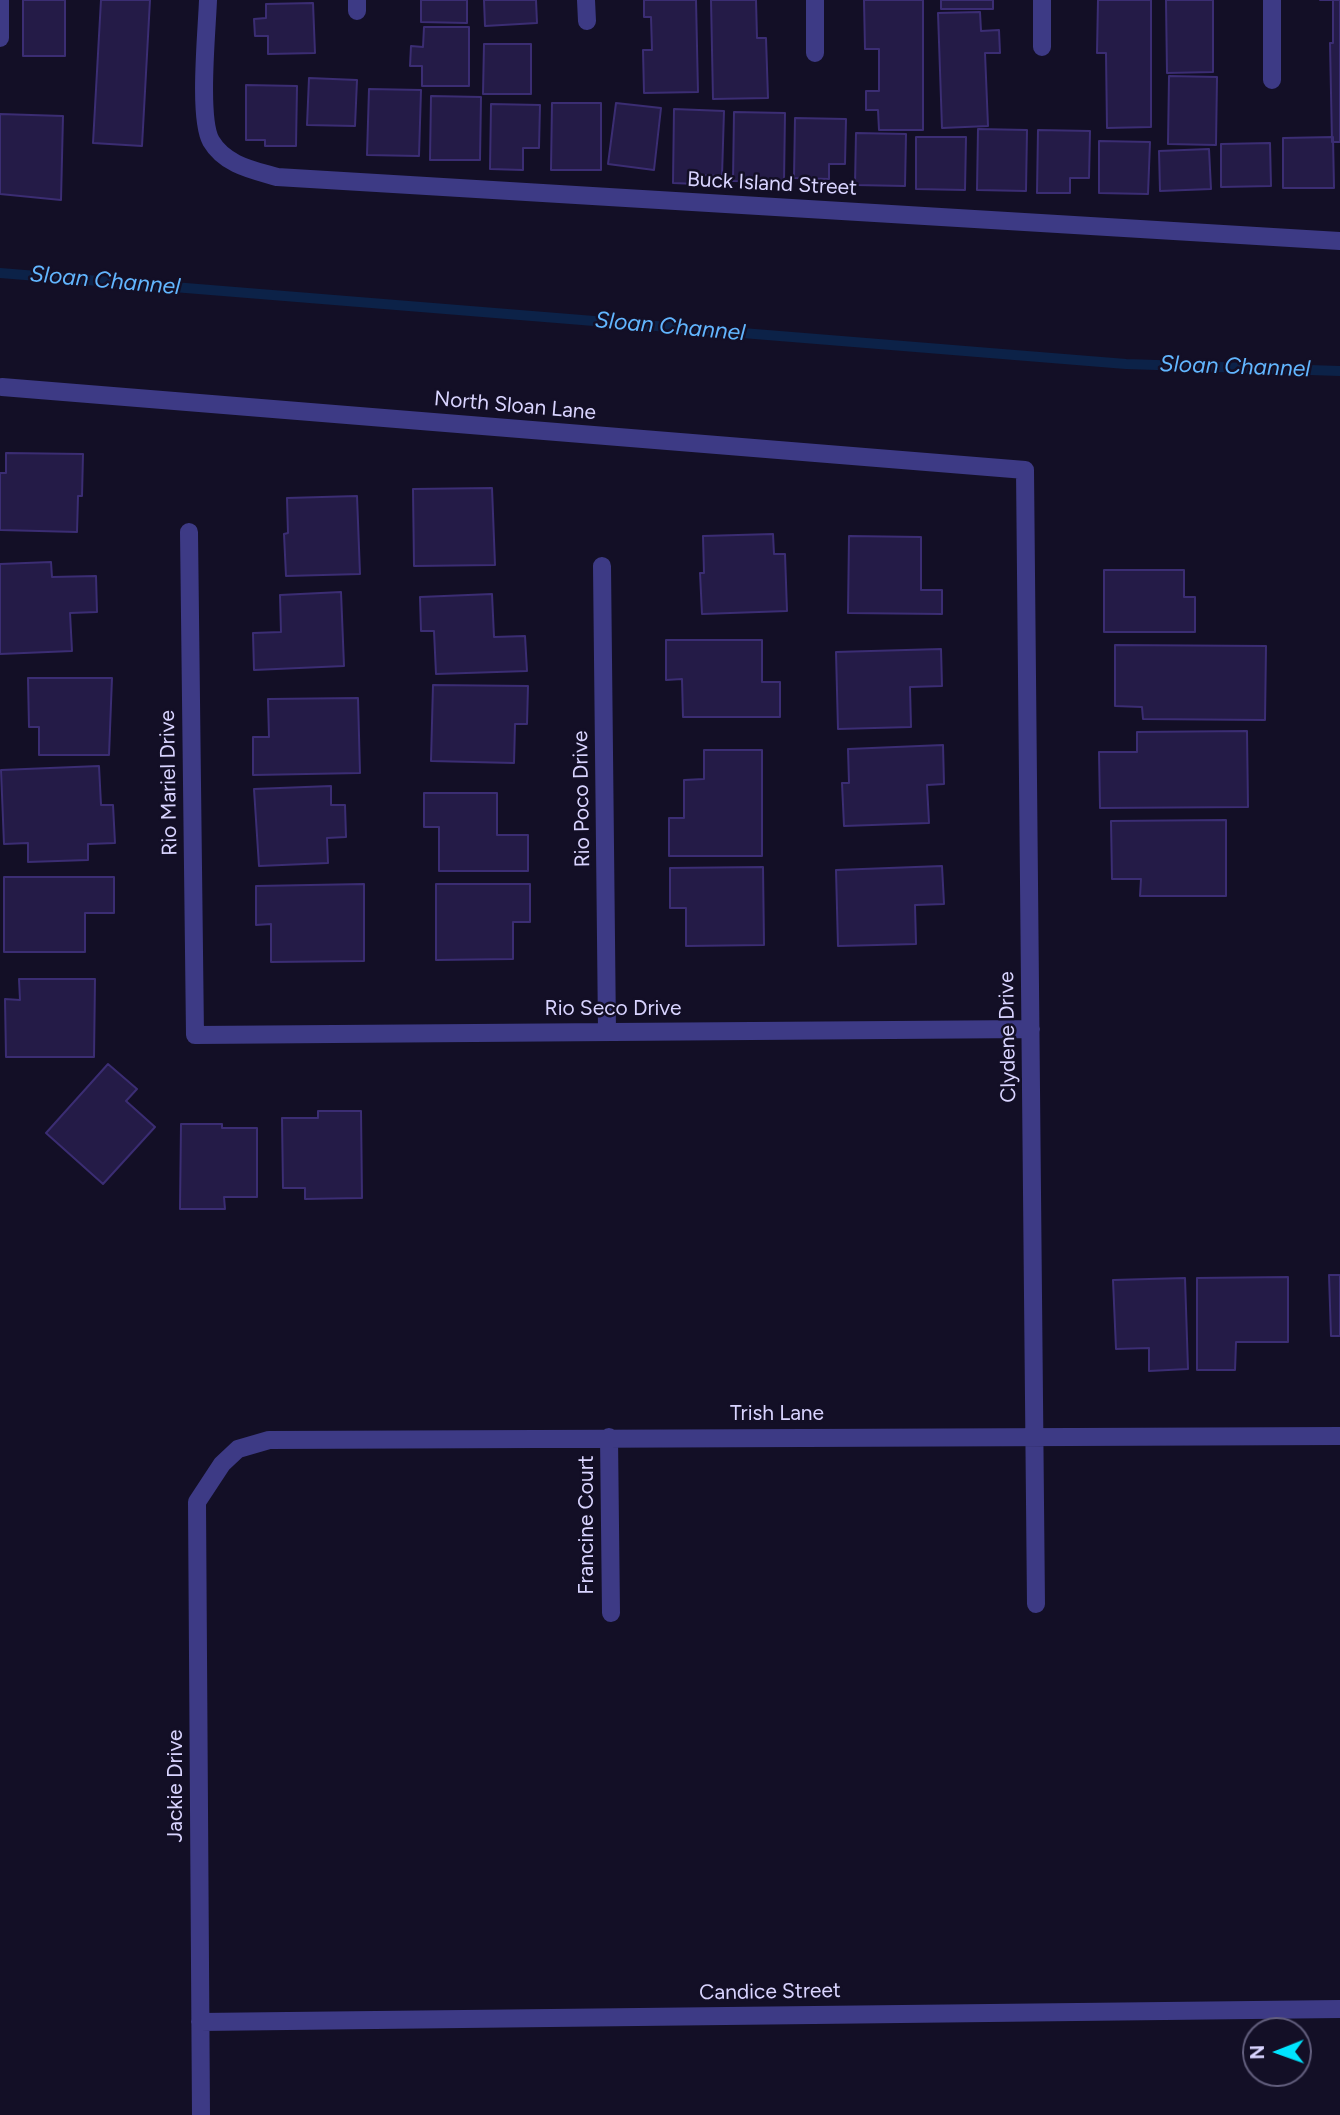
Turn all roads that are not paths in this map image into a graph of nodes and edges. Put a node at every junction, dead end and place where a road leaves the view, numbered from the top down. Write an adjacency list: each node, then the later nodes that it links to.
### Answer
1 (0, 0): 8 (street)
2 (208, 0): 12 (street, Buck Island Street)
3 (586, 0): 7 (street)
4 (815, 0): 10 (street)
5 (1042, 0): 9 (street)
6 (1272, 0): 11 (street)
7 (586, 20)
8 (0, 38)
9 (1042, 47)
10 (815, 52)
11 (1272, 80)
12 (1340, 241)
13 (2, 387): 14 (street, North Sloan Lane)
14 (1026, 470): 17 (street, Clydene Drive)
15 (190, 531): 19 (street, Rio Mariel Drive)
16 (602, 566): 18 (street, Rio Poco Drive)
17 (1031, 1029): 18 (street, Rio Seco Drive); 20 (street, Clydene Drive)
18 (607, 1032): 19 (street, Rio Seco Drive)
19 (195, 1035)
20 (1035, 1436): 21 (street, Trish Lane); 22 (street, Trish Lane); 24 (street, Clydene Drive)
21 (1340, 1436)
22 (609, 1437): 23 (street, Trish Lane); 25 (street, Francine Court)
23 (222, 1464): 27 (street, Jackie Drive)
24 (1036, 1604)
25 (611, 1613)
26 (1340, 2009): 27 (street, Candice Street)
27 (200, 2022): 28 (street, Jackie Drive)
28 (201, 2115)

